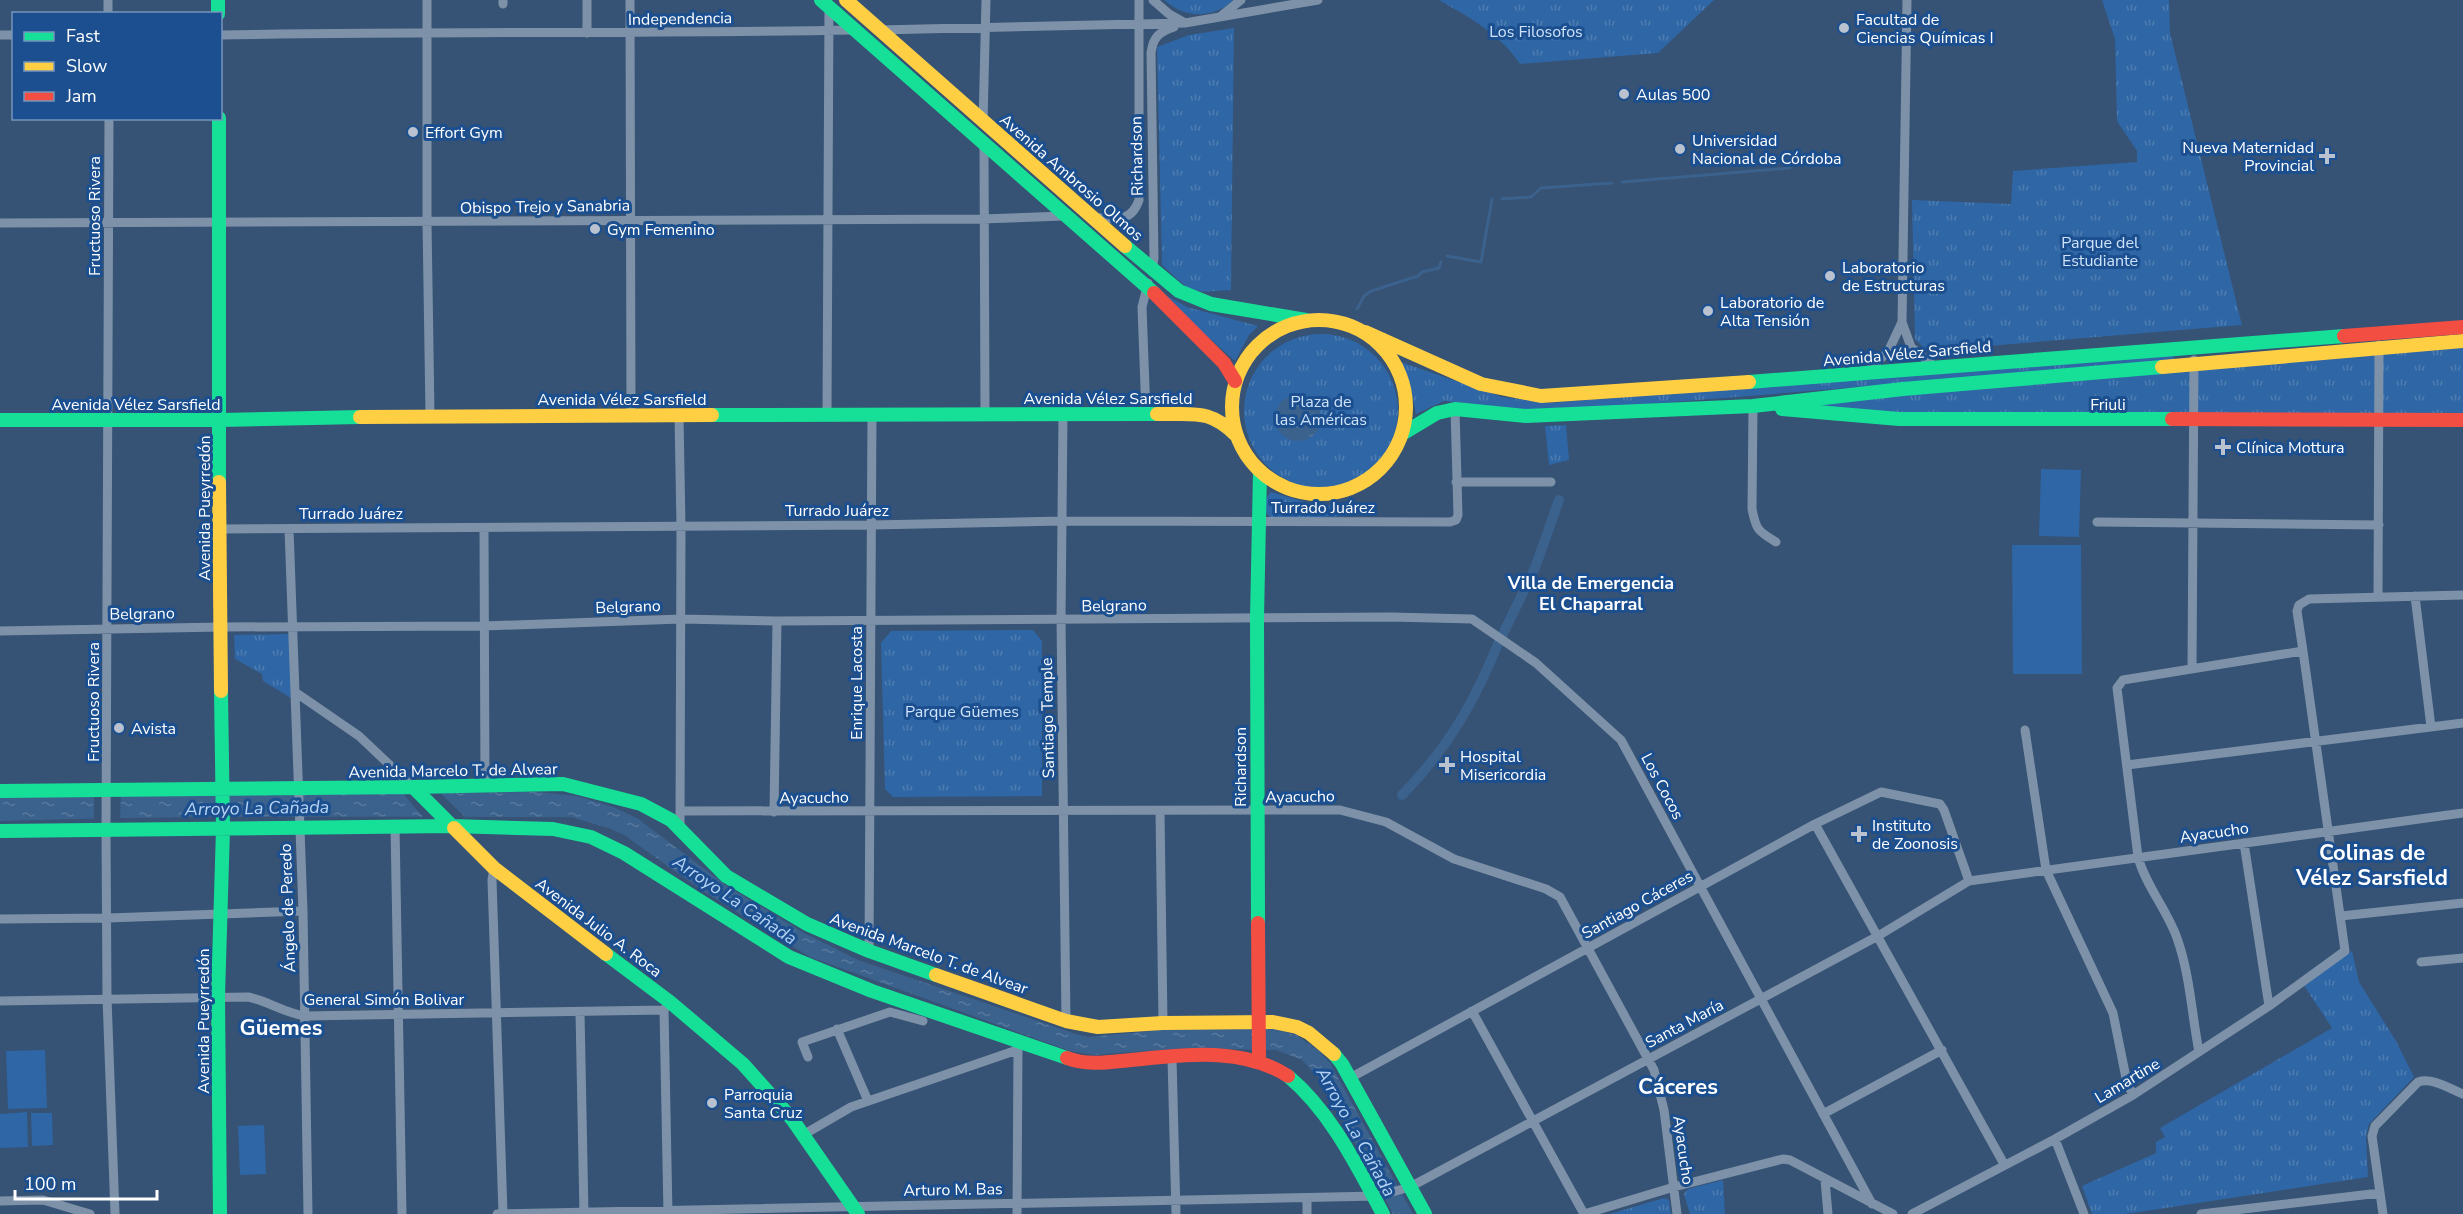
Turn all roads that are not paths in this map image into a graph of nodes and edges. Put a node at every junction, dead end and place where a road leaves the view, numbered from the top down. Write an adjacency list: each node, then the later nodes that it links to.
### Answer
1 (427, 0): 19 (street)
2 (587, 0): 20 (street)
3 (630, 0): 21 (street)
4 (846, 0): 16 (main road, Avenida Ambrosio Olmos)
5 (986, 0): 15 (street)
6 (1139, 0): 14 (street)
7 (1153, 0): 13 (street)
8 (1241, 0): 12 (street)
9 (1318, 0): 12 (street)
10 (1906, 0): 39 (street)
11 (826, 2): 17 (street); 18 (main road, Avenida Ambrosio Olmos)
12 (1213, 20): 13 (street)
13 (1185, 23): 14 (street, Independencia); 36 (street, Richardson)
14 (1140, 26): 15 (street, Independencia); 28 (street, Richardson)
15 (986, 27): 16 (street, Independencia); 25 (street)
16 (881, 29): 18 (street, Independencia); 25 (main road, Avenida Ambrosio Olmos)
17 (829, 30): 18 (street, Independencia); 21 (street, Independencia); 31 (street)
18 (857, 30): 26 (main road, Avenida Ambrosio Olmos)
19 (428, 31): 20 (street, Independencia); 22 (street, Independencia); 33 (street)
20 (587, 33): 21 (street, Independencia)
21 (630, 34): 30 (street)
22 (222, 35)
23 (109, 120): 35 (street, Fructuoso Rivera)
24 (219, 120): 32 (main road, Avenida Pueyrredón)
25 (983, 122): 26 (street); 28 (main road, Avenida Ambrosio Olmos)
26 (984, 143): 27 (main road, Avenida Ambrosio Olmos); 29 (street)
27 (1064, 216): 28 (street, Obispo Trejo y Sanabria); 29 (street, Obispo Trejo y Sanabria); 37 (main road, Avenida Ambrosio Olmos)
28 (1090, 217): 36 (main road, Avenida Ambrosio Olmos)
29 (982, 219): 31 (street, Obispo Trejo y Sanabria); 54 (street)
30 (631, 220): 31 (street, Obispo Trejo y Sanabria); 33 (street, Obispo Trejo y Sanabria); 58 (street)
31 (829, 220): 52 (street)
32 (220, 221): 33 (street, Obispo Trejo y Sanabria); 35 (street, Obispo Trejo y Sanabria); 61 (main road, Avenida Pueyrredón)
33 (427, 222): 57 (street)
34 (0, 223): 35 (street, Obispo Trejo y Sanabria)
35 (109, 223): 65 (street, Fructuoso Rivera)
36 (1152, 269): 37 (street, Richardson); 38 (main road, Avenida Ambrosio Olmos)
37 (1147, 286): 49 (main road, Avenida Ambrosio Olmos); 56 (street, Richardson)
38 (1306, 320): 41 (main road); 49 (main road)
39 (1902, 322): 47 (street); 48 (street)
40 (2463, 327): 42 (main road, Avenida Vélez Sarsfield)
41 (1365, 332): 48 (main road, Avenida Vélez Sarsfield); 66 (main road)
42 (2379, 333): 44 (main road, Avenida Vélez Sarsfield); 45 (street)
43 (2463, 341): 45 (main road)
44 (2194, 348): 46 (street); 47 (main road, Avenida Vélez Sarsfield)
45 (2379, 350): 46 (main road); 63 (street)
46 (2194, 364): 50 (main road); 62 (street)
47 (1935, 367): 48 (main road, Avenida Vélez Sarsfield)
48 (1864, 374)
49 (1235, 381): 67 (main road)
50 (1753, 406): 51 (main road); 62 (main road, Friuli); 81 (street)
51 (1455, 409): 66 (main road); 69 (street)
52 (827, 414): 53 (main road, Avenida Vélez Sarsfield); 59 (main road, Avenida Vélez Sarsfield)
53 (872, 414): 54 (main road, Avenida Vélez Sarsfield); 75 (street, Enrique Lacosta)
54 (985, 414): 55 (main road, Avenida Vélez Sarsfield)
55 (1063, 414): 56 (main road, Avenida Vélez Sarsfield); 71 (street, Santiago Temple)
56 (1146, 414): 67 (main road, Avenida Vélez Sarsfield)
57 (430, 415): 58 (main road, Avenida Vélez Sarsfield); 61 (main road, Avenida Vélez Sarsfield)
58 (630, 416): 59 (main road, Avenida Vélez Sarsfield)
59 (679, 416): 77 (street)
60 (0, 420): 65 (main road, Avenida Vélez Sarsfield)
61 (220, 420): 65 (main road, Avenida Vélez Sarsfield); 79 (main road, Avenida Pueyrredón)
62 (2194, 420): 63 (main road, Friuli); 74 (street)
63 (2380, 420): 64 (main road, Friuli); 76 (street)
64 (2463, 420)
65 (108, 421): 93 (street, Fructuoso Rivera)
66 (1402, 434): 68 (main road)
67 (1236, 436): 68 (main road)
68 (1260, 472): 73 (main road, Richardson)
69 (1456, 482): 70 (street); 73 (street, Turrado Juárez)
70 (1551, 482)
71 (1063, 520): 73 (street, Turrado Juárez); 75 (street, Turrado Juárez); 88 (street, Santiago Temple)
72 (2097, 522): 74 (street)
73 (1260, 523): 85 (main road, Richardson)
74 (2192, 524): 76 (street); 96 (street)
75 (872, 525): 77 (street, Turrado Juárez); 87 (street, Enrique Lacosta)
76 (2379, 525): 83 (street)
77 (681, 526): 78 (street, Turrado Juárez); 86 (street)
78 (484, 528): 80 (street, Turrado Juárez); 90 (street)
79 (219, 529): 80 (street, Turrado Juárez); 91 (main road, Avenida Pueyrredón)
80 (289, 529): 92 (street, Ángelo de Peredo)
81 (1776, 542)
82 (2463, 595): 84 (street)
83 (2378, 597): 84 (street); 95 (street)
84 (2415, 597): 99 (street)
85 (1257, 618): 88 (street, Belgrano); 114 (main road, Richardson); 130 (street, Los Cocos)
86 (681, 619): 89 (street, Belgrano); 90 (street, Belgrano); 109 (street)
87 (871, 619): 88 (street, Belgrano); 89 (street, Belgrano); 110 (street, Enrique Lacosta)
88 (1061, 620): 111 (street, Santiago Temple)
89 (777, 621): 112 (street)
90 (484, 626): 92 (street, Belgrano); 104 (street)
91 (222, 627): 92 (street, Belgrano); 93 (street, Belgrano); 108 (main road, Avenida Pueyrredón)
92 (294, 628): 97 (street, Ángelo de Peredo)
93 (108, 629): 94 (street, Belgrano); 107 (street, Fructuoso Rivera)
94 (0, 631)
95 (2303, 651): 96 (street); 101 (street)
96 (2192, 669): 102 (street)
97 (295, 692): 103 (street, Avenida Julio A. Roca); 105 (street, Ángelo de Peredo)
98 (2463, 723): 99 (street)
99 (2431, 727): 101 (street)
100 (2025, 730): 128 (street)
101 (2316, 742): 102 (street); 124 (street)
102 (2127, 765): 126 (street)
103 (413, 786): 104 (main road, Avenida Marcelo T. de Alvear); 105 (main road, Avenida Marcelo T. de Alvear); 118 (main road, Avenida Julio A. Roca)
104 (485, 786): 122 (main road, Avenida Marcelo T. de Alvear)
105 (299, 789): 108 (main road, Avenida Marcelo T. de Alvear); 121 (street, Ángelo de Peredo)
106 (0, 791): 107 (main road, Avenida Marcelo T. de Alvear)
107 (107, 792): 108 (main road, Avenida Marcelo T. de Alvear); 120 (street, Fructuoso Rivera)
108 (222, 792): 116 (main road, Avenida Pueyrredón)
109 (680, 811): 112 (street, Ayacucho); 122 (street)
110 (870, 811): 111 (street, Ayacucho); 112 (street, Ayacucho); 139 (street, Enrique Lacosta)
111 (1063, 811): 113 (street, Ayacucho); 154 (street, Santiago Temple)
112 (774, 812)
113 (1160, 812): 114 (street, Ayacucho); 155 (street)
114 (1257, 812): 138 (street, Ayacucho); 156 (main road, Richardson)
115 (2463, 813): 124 (street, Ayacucho)
116 (223, 824): 120 (main road); 121 (main road); 133 (main road, Avenida Pueyrredón)
117 (1815, 824): 129 (street, Santiago Cáceres); 130 (street, Santiago Cáceres); 137 (street)
118 (451, 825): 119 (main road); 127 (main road, Avenida Julio A. Roca); 158 (main road)
119 (395, 826): 121 (main road); 150 (street)
120 (106, 828): 123 (main road); 135 (street, Fructuoso Rivera)
121 (299, 828): 132 (street, Ángelo de Peredo)
122 (680, 828): 139 (main road, Avenida Marcelo T. de Alvear)
123 (0, 831)
124 (2329, 831): 125 (street, Ayacucho); 134 (street)
125 (2244, 843): 126 (street, Ayacucho); 147 (street)
126 (2138, 857): 128 (street, Ayacucho); 160 (street)
127 (494, 868): 146 (main road, Avenida Julio A. Roca); 151 (street)
128 (2046, 870): 129 (street, Ayacucho); 167 (street)
129 (1969, 882): 137 (street, Santa María)
130 (1699, 887): 138 (street, Santiago Cáceres); 144 (street, Los Cocos)
131 (2463, 903): 134 (street)
132 (303, 911): 133 (street); 152 (street, Ángelo de Peredo)
133 (220, 912): 135 (street); 142 (main road, Avenida Pueyrredón)
134 (2341, 916): 147 (street, Lamartine)
135 (108, 918): 136 (street); 143 (street, Fructuoso Rivera)
136 (0, 919)
137 (1878, 936): 144 (street, Santa María); 159 (street)
138 (1588, 947): 148 (street, Santiago Cáceres); 164 (street, Ayacucho)
139 (869, 951): 154 (main road, Avenida Marcelo T. de Alvear)
140 (2463, 958): 141 (street)
141 (2421, 962)
142 (218, 996): 143 (street, General Simón Bolivar); 152 (street, General Simón Bolivar); 190 (main road, Avenida Pueyrredón)
143 (107, 998): 145 (street, General Simón Bolivar); 189 (street, Fructuoso Rivera)
144 (1760, 999): 164 (street, Santa María); 169 (street, Los Cocos)
145 (0, 1001)
146 (667, 1006): 149 (street, General Simón Bolivar); 171 (main road, Avenida Julio A. Roca); 186 (street)
147 (2269, 1006): 160 (street, Lamartine)
148 (1472, 1011): 165 (street, Santiago Cáceres); 170 (street)
149 (580, 1012): 151 (street, General Simón Bolivar); 185 (street)
150 (400, 1014): 151 (street, General Simón Bolivar); 152 (street, General Simón Bolivar); 192 (street)
151 (495, 1014): 194 (street)
152 (305, 1016): 191 (street, Ángelo de Peredo)
153 (923, 1021): 157 (street)
154 (1066, 1021): 155 (main road, Avenida Marcelo T. de Alvear)
155 (1163, 1023): 156 (main road, Avenida Marcelo T. de Alvear)
156 (1259, 1025): 161 (main road, Richardson); 165 (main road, Avenida Marcelo T. de Alvear)
157 (837, 1029): 162 (street); 168 (street)
158 (1018, 1046): 163 (main road); 168 (street); 182 (street)
159 (1942, 1050): 169 (street); 173 (street)
160 (2199, 1052): 167 (street, Lamartine)
161 (1260, 1056): 163 (main road); 178 (main road)
162 (808, 1057)
163 (1172, 1058): 180 (street)
164 (1649, 1059): 170 (street, Santa María); 175 (street, Ayacucho)
165 (1350, 1078): 176 (main road, Avenida Marcelo T. de Alvear)
166 (2463, 1094): 177 (street)
167 (2133, 1095): 172 (street, Lamartine)
168 (868, 1101): 171 (street)
169 (1823, 1114): 183 (street, Los Cocos)
170 (1532, 1121): 176 (street, Santa María); 199 (street)
171 (803, 1135): 184 (main road, Avenida Julio A. Roca)
172 (2055, 1139): 173 (street, Lamartine); 204 (street)
173 (2004, 1164): 203 (street, Lamartine)
174 (1825, 1180): 175 (street); 183 (street); 201 (street)
175 (1674, 1187): 199 (street); 200 (street, Ayacucho)
176 (1404, 1189): 178 (street, Arturo M. Bas); 198 (main road, Avenida Marcelo T. de Alvear)
177 (2380, 1192): 205 (street); 206 (street)
178 (1376, 1196): 179 (street, Arturo M. Bas); 187 (main road)
179 (1307, 1198): 180 (street, Arturo M. Bas); 197 (street)
180 (1176, 1200): 182 (street, Arturo M. Bas); 196 (street)
181 (0, 1201): 188 (street)
182 (1017, 1203): 184 (street, Arturo M. Bas); 195 (street)
183 (1872, 1204): 202 (street)
184 (855, 1210): 186 (street, Arturo M. Bas)
185 (584, 1213): 186 (street, Arturo M. Bas); 194 (street, Arturo M. Bas)
186 (668, 1213)
187 (1383, 1213)
188 (90, 1214)
189 (115, 1214)
190 (220, 1214)
191 (308, 1214)
192 (402, 1214)
193 (497, 1214): 194 (street, Arturo M. Bas)
194 (502, 1214)
195 (1017, 1214)
196 (1176, 1214)
197 (1307, 1214)
198 (1425, 1214)
199 (1584, 1214)
200 (1677, 1214)
201 (1828, 1214)
202 (1893, 1214)
203 (1912, 1214)
204 (2084, 1214)
205 (2201, 1214)
206 (2383, 1214)

